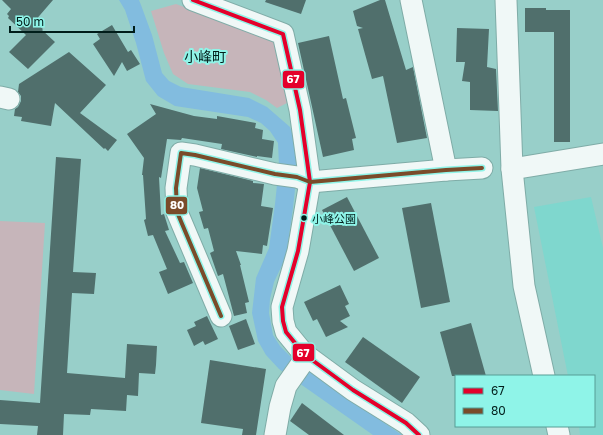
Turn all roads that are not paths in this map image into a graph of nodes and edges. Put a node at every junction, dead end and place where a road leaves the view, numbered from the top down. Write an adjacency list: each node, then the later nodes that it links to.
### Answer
1 (192, 0): 8 (street)
2 (411, 0): 7 (street)
3 (506, 0): 6 (street)
4 (603, 154): 6 (street)
5 (482, 168): 7 (street)
6 (512, 169): 11 (street)
7 (446, 170): 8 (street)
8 (304, 180): 9 (street); 10 (street)
9 (221, 316)
10 (306, 358): 12 (street); 13 (street)
11 (544, 375)
12 (275, 435)
13 (419, 435)

